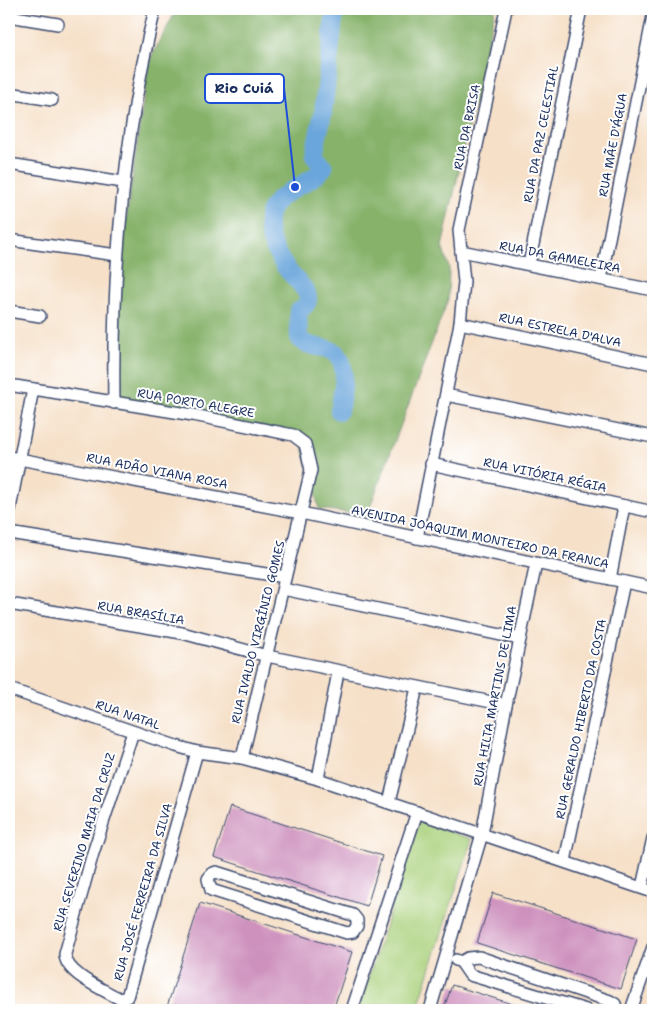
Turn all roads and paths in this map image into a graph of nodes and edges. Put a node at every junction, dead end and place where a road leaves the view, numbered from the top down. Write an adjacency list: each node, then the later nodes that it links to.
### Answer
1 (155, 9): 10 (street)
2 (506, 9): 12 (street, RUA DA BRISA)
3 (581, 9): 14 (street, RUA DA PAZ CELESTIAL)
4 (9, 16): 6 (street)
5 (653, 16): 15 (street, RUA MÃE D'ÁGUA)
6 (58, 24)
7 (9, 93): 8 (street)
8 (52, 100)
9 (9, 164): 10 (street)
10 (123, 182): 13 (street)
11 (9, 240): 13 (street)
12 (461, 251): 14 (street, RUA DA GAMELEIRA); 19 (street, RUA DA BRISA)
13 (117, 255): 24 (street)
14 (529, 264): 15 (street, RUA DA GAMELEIRA)
15 (601, 279): 16 (street, RUA DA GAMELEIRA)
16 (653, 290)
17 (9, 311): 18 (street)
18 (40, 316)
19 (460, 323): 20 (street, RUA ESTRELA D'ALVA); 23 (street, RUA DA BRISA)
20 (653, 364)
21 (9, 385): 22 (street, RUA PORTO ALEGRE)
22 (33, 390): 24 (street, RUA PORTO ALEGRE); 26 (street)
23 (446, 395): 25 (street); 27 (street, RUA DA BRISA)
24 (114, 403): 30 (street, RUA PORTO ALEGRE)
25 (653, 437)
26 (14, 458): 30 (street, RUA ADÃO VIANA ROSA); 31 (street)
27 (431, 464): 28 (street, RUA VITÓRIA RÉGIA); 33 (street, RUA DA BRISA)
28 (624, 506): 29 (street, RUA VITÓRIA RÉGIA); 35 (street)
29 (653, 512)
30 (301, 513): 33 (street, AVENIDA JOAQUIM MONTEIRO DA FRANCA); 37 (street, RUA IVALDO VIRGÍNIO GOMES)
31 (9, 514)
32 (9, 533): 37 (street)
33 (417, 538): 34 (street, AVENIDA JOAQUIM MONTEIRO DA FRANCA)
34 (536, 564): 35 (street, AVENIDA JOAQUIM MONTEIRO DA FRANCA); 40 (street, RUA HILTA MARTINS DE LIMA)
35 (610, 579): 36 (street, AVENIDA JOAQUIM MONTEIRO DA FRANCA)
36 (624, 582): 38 (street, AVENIDA JOAQUIM MONTEIRO DA FRANCA); 54 (street, RUA GERALDO HIBERTO DA COSTA)
37 (284, 583): 40 (street); 41 (street, RUA IVALDO VIRGÍNIO GOMES)
38 (653, 588)
39 (9, 604): 41 (street, RUA BRASÍLIA)
40 (520, 639): 45 (street, RUA HILTA MARTINS DE LIMA)
41 (267, 656): 42 (street, RUA BRASÍLIA); 48 (street, RUA IVALDO VIRGÍNIO GOMES)
42 (338, 672): 43 (street, RUA BRASÍLIA); 49 (street)
43 (417, 688): 45 (street, RUA BRASÍLIA); 50 (street)
44 (9, 689): 46 (street, RUA NATAL)
45 (506, 705): 52 (street, RUA HILTA MARTINS DE LIMA)
46 (133, 732): 47 (street, RUA NATAL); 63 (street, RUA SEVERINO MAIA DA CRUZ)
47 (197, 752): 48 (street, RUA NATAL); 63 (street, RUA JOSÉ FERREIRA DA SILVA)
48 (242, 758): 49 (street, RUA NATAL)
49 (318, 779): 50 (street, RUA NATAL)
50 (389, 802): 51 (street, RUA NATAL)
51 (417, 812): 52 (street, RUA NATAL); 60 (street)
52 (482, 834): 54 (street, RUA NATAL); 62 (street, RUA HILTA MARTINS DE LIMA)
53 (653, 838): 55 (street)
54 (565, 861): 55 (street, RUA NATAL)
55 (642, 887): 56 (street, RUA NATAL)
56 (653, 892)
57 (300, 898): 58 (street); 58 (street); 59 (street)
58 (294, 916): 59 (street)
59 (357, 926): 60 (street)
60 (376, 932): 65 (street)
61 (653, 947): 69 (street)
62 (447, 957): 64 (street); 66 (street, RUA HILTA MARTINS DE LIMA)
63 (66, 962)
64 (461, 962): 67 (street); 68 (street)
65 (352, 1010)
66 (430, 1010)
67 (586, 1010)
68 (617, 1010)
69 (631, 1010)

